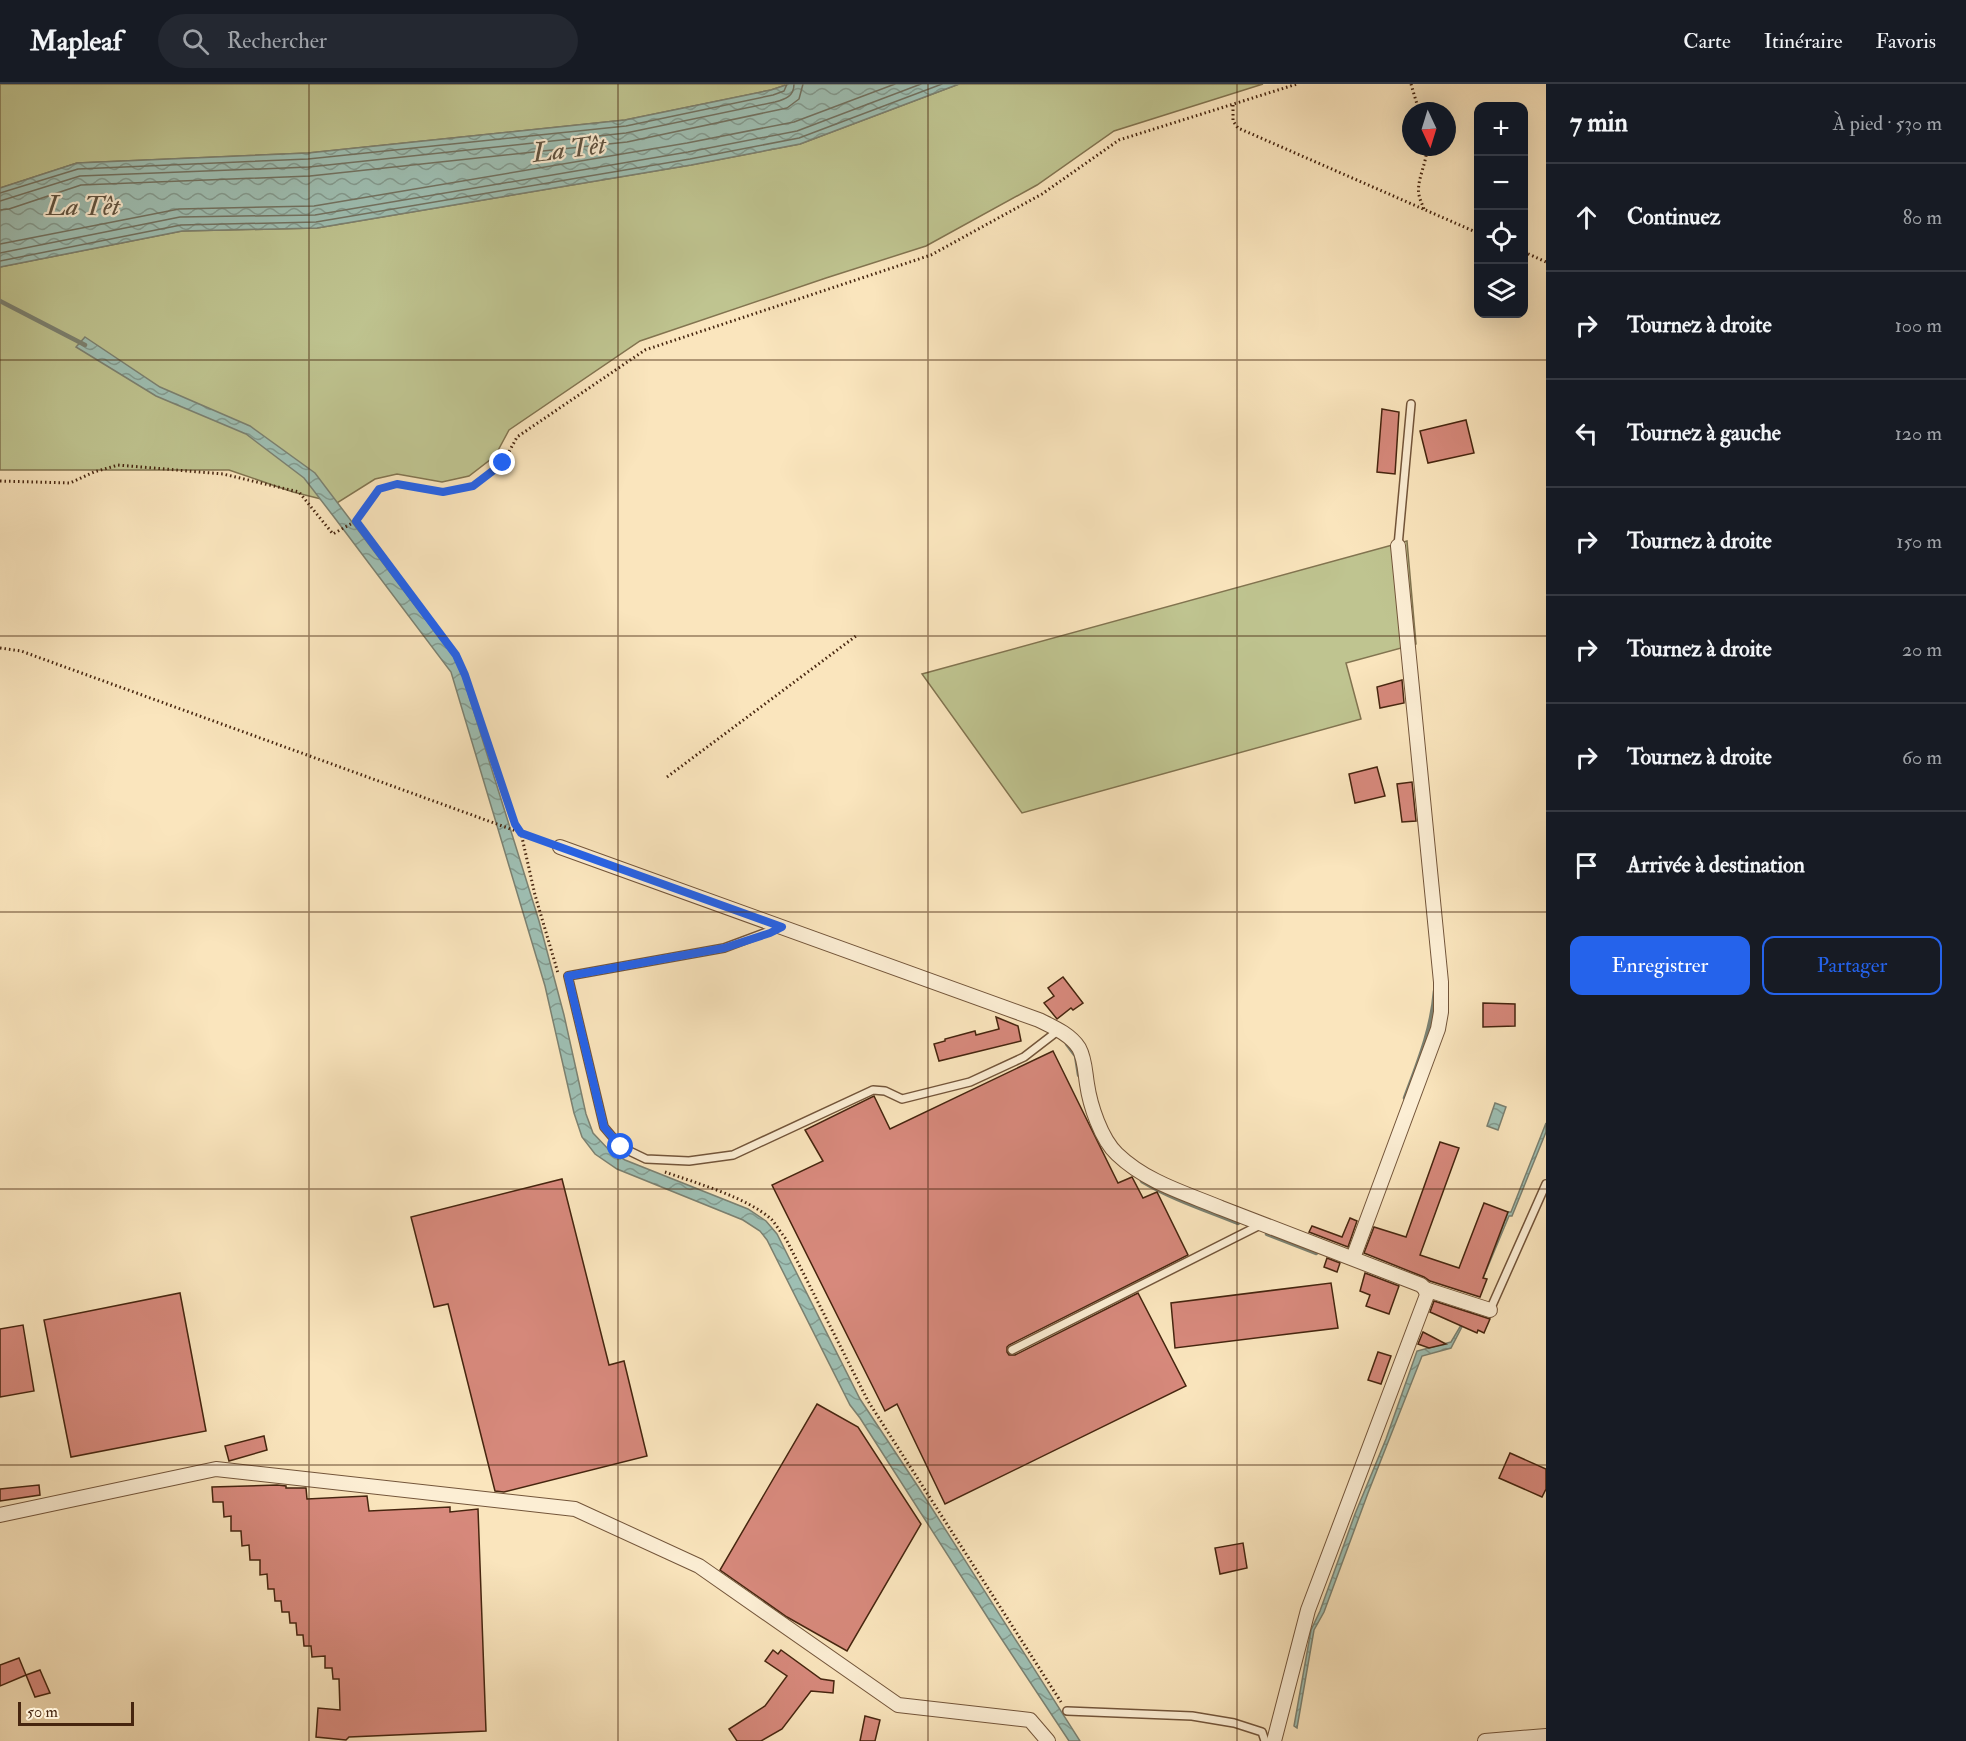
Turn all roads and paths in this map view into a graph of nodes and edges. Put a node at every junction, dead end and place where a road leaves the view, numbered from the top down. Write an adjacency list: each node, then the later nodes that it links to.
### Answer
1 (1297, 84): 4 (path)
2 (1411, 84): 3 (path)
3 (1416, 102)
4 (1233, 105): 6 (path); 12 (path)
5 (1427, 156): 6 (path)
6 (1424, 209): 7 (path)
7 (1474, 231)
8 (1528, 254): 9 (path)
9 (1546, 262)
10 (1411, 404): 13 (lane)
11 (0, 481): 12 (path)
12 (356, 521): 17 (path)
13 (1398, 546): 25 (street)
14 (856, 636): 16 (path)
15 (0, 648): 17 (path)
16 (667, 777)
17 (521, 833): 18 (path); 20 (path)
18 (560, 847): 19 (street)
19 (782, 927): 21 (street); 21 (lane)
20 (561, 980)
21 (1059, 1030): 24 (street)
22 (664, 1172): 30 (path)
23 (1546, 1184): 27 (lane)
24 (1262, 1224): 25 (street); 28 (lane)
25 (1353, 1258): 26 (street)
26 (1425, 1289): 27 (street); 34 (street)
27 (1490, 1310)
28 (1012, 1350)
29 (0, 1515): 32 (street)
30 (1067, 1711): 33 (lane)
31 (1546, 1736): 35 (street)
32 (1048, 1741)
33 (1265, 1741)
34 (1274, 1741)
35 (1485, 1741)

